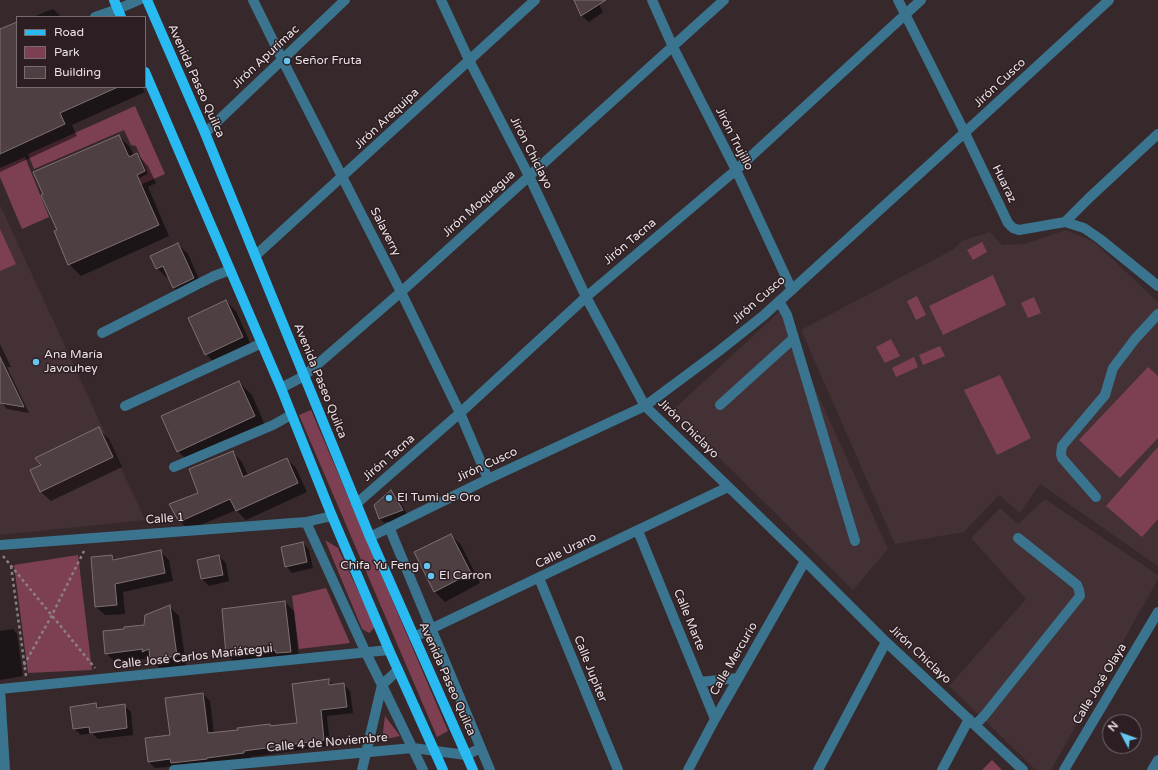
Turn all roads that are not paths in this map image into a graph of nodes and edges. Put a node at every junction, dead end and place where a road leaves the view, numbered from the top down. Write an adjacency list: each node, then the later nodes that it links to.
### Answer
1 (139, 0): 12 (street)
2 (147, 0): 19 (main road, Avenida Paseo Quilca)
3 (254, 0): 16 (street, Salaverry)
4 (345, 0): 16 (street, Jirón Apurímac)
5 (440, 0): 17 (street, Jirón Chiclayo)
6 (534, 0): 17 (street, Jirón Arequipa)
7 (652, 0): 15 (street, Jirón Trujillo)
8 (724, 0): 15 (street, Jirón Moquegua)
9 (898, 0): 13 (street, Huaraz)
10 (921, 0): 13 (street, Jirón Tacna)
11 (1109, 0): 20 (street, Jirón Cusco)
12 (118, 9): 14 (street)
13 (905, 15): 20 (street, Huaraz); 22 (street, Jirón Tacna)
14 (98, 16)
15 (673, 47): 22 (street, Jirón Trujillo); 23 (street, Jirón Moquegua)
16 (282, 59): 19 (street, Jirón Apurímac); 24 (street, Salaverry)
17 (469, 60): 23 (street, Jirón Chiclayo); 24 (street, Jirón Arequipa)
18 (146, 74): 27 (main road)
19 (205, 133): 26 (main road, Avenida Paseo Quilca)
20 (964, 133): 25 (street, Huaraz); 29 (street, Jirón Cusco)
21 (1158, 134): 25 (street)
22 (736, 170): 29 (street, Jirón Trujillo); 31 (street, Jirón Tacna)
23 (529, 176): 30 (street, Jirón Moquegua); 31 (street, Jirón Chiclayo)
24 (342, 177): 26 (street, Jirón Arequipa); 30 (street, Salaverry)
25 (1066, 222): 28 (street, Huaraz)
26 (255, 256): 37 (main road, Avenida Paseo Quilca)
27 (230, 270): 34 (street); 36 (main road)
28 (1158, 286)
29 (792, 290): 32 (street, Jirón Cusco)
30 (401, 292): 37 (street, Jirón Moquegua); 42 (street, Salaverry)
31 (586, 296): 41 (street, Jirón Chiclayo); 42 (street, Jirón Tacna)
32 (779, 301): 35 (street); 41 (street, Jirón Cusco)
33 (1158, 314): 47 (street)
34 (102, 334)
35 (794, 338): 39 (street); 55 (street)
36 (262, 343): 38 (main road); 40 (street)
37 (304, 376): 38 (street, Jirón Moquegua); 48 (main road, Avenida Paseo Quilca)
38 (281, 388): 43 (main road)
39 (720, 405)
40 (125, 406)
41 (645, 406): 45 (street, Jirón Cusco); 46 (street, Jirón Chiclayo)
42 (460, 413): 45 (street, Salaverry); 48 (street, Jirón Tacna)
43 (291, 416): 44 (street); 49 (main road)
44 (174, 467)
45 (488, 479): 51 (street, Jirón Cusco)
46 (728, 487): 52 (street, Calle Urano); 57 (street, Jirón Chiclayo)
47 (1096, 497)
48 (356, 504): 53 (main road, Avenida Paseo Quilca)
49 (332, 516): 50 (street, Calle 1); 63 (main road)
50 (306, 522): 56 (street, Calle 1); 64 (street)
51 (389, 528): 53 (street, Jirón Cusco); 60 (street)
52 (638, 531): 58 (street, Calle Urano); 67 (street, Calle Marte)
53 (370, 537): 61 (main road, Avenida Paseo Quilca)
54 (1018, 538): 71 (street)
55 (855, 541)
56 (0, 545)
57 (805, 561): 62 (street, Jirón Chiclayo); 66 (street, Calle Mercurio)
58 (539, 578): 60 (street, Calle Urano); 85 (street, Calle Jupiter)
59 (1158, 612): 90 (street, Calle José Olaya)
60 (431, 630): 61 (street, Calle Urano); 73 (street)
61 (414, 638): 76 (main road, Avenida Paseo Quilca)
62 (886, 642): 71 (street, Jirón Chiclayo); 87 (street)
63 (389, 650): 64 (street, Calle José Carlos Mariátegui); 65 (main road)
64 (366, 653): 68 (street); 69 (street, Calle José Carlos Mariátegui)
65 (398, 670): 68 (street); 74 (main road)
66 (738, 678): 67 (street); 70 (street, Calle Mercurio)
67 (700, 682): 70 (street, Calle Marte)
68 (382, 685): 72 (street); 75 (street)
69 (0, 689): 78 (street)
70 (715, 719): 86 (street, Calle Mercurio)
71 (972, 722): 88 (street); 89 (street, Jirón Chiclayo)
72 (413, 748): 74 (street, Calle 4 de Noviembre); 75 (street, Calle 4 de Noviembre); 81 (street)
73 (481, 748): 76 (street); 84 (street)
74 (435, 751): 76 (street, Calle 4 de Noviembre); 82 (main road)
75 (366, 752): 79 (street, Calle 4 de Noviembre); 80 (street)
76 (466, 755): 83 (main road, Avenida Paseo Quilca)
77 (1158, 760): 91 (street)
78 (5, 770)
79 (174, 770)
80 (362, 770)
81 (423, 770)
82 (443, 770)
83 (473, 770)
84 (490, 770)
85 (618, 770)
86 (688, 770)
87 (818, 770)
88 (942, 770)
89 (1023, 770)
90 (1064, 770)
91 (1152, 770)

